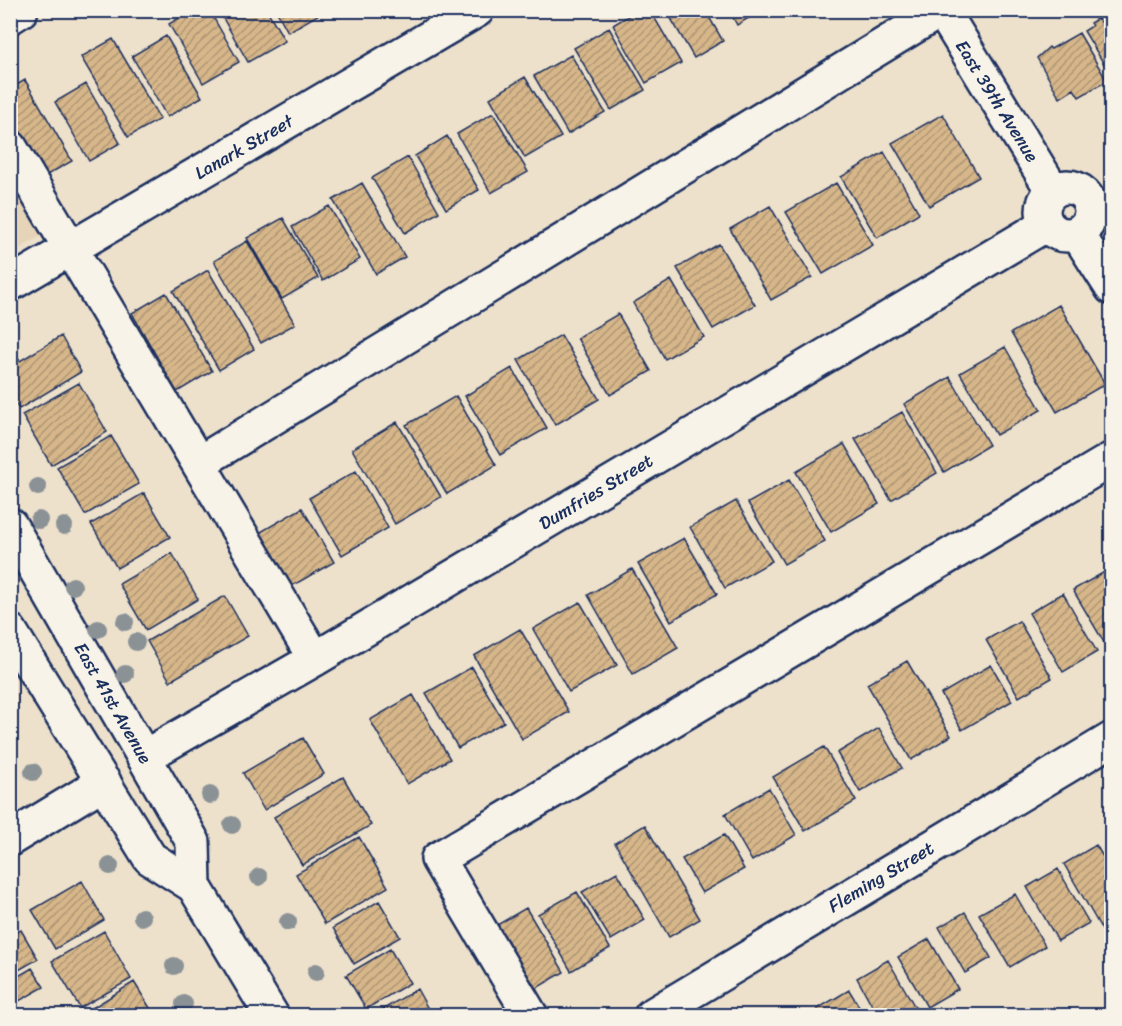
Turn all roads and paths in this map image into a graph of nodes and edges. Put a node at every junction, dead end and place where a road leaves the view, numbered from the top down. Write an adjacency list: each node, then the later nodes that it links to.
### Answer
1 (21, 10): 4 (street)
2 (477, 10): 10 (street, Lanark Street)
3 (941, 10): 6 (street, East 39th Avenue); 14 (street)
4 (10, 17)
5 (10, 147): 10 (street)
6 (1053, 191): 7 (street); 8 (street)
7 (1099, 192): 9 (street)
8 (1047, 224): 9 (street); 17 (street, Dumfries Street)
9 (1077, 232): 12 (street)
10 (71, 249): 11 (street, Lanark Street); 14 (street)
11 (10, 284)
12 (1112, 288)
13 (1112, 459): 24 (street)
14 (199, 463): 17 (street)
15 (10, 525): 19 (street, East 41st Avenue)
16 (10, 631): 20 (street, East 41st Avenue)
17 (315, 659): 19 (street, Dumfries Street)
18 (1112, 739): 25 (street, Fleming Street)
19 (144, 757): 22 (street, East 41st Avenue)
20 (104, 782): 21 (street); 22 (street, East 41st Avenue)
21 (10, 839)
22 (194, 886): 23 (street, East 41st Avenue)
23 (272, 1016)
24 (531, 1016)
25 (651, 1016)

